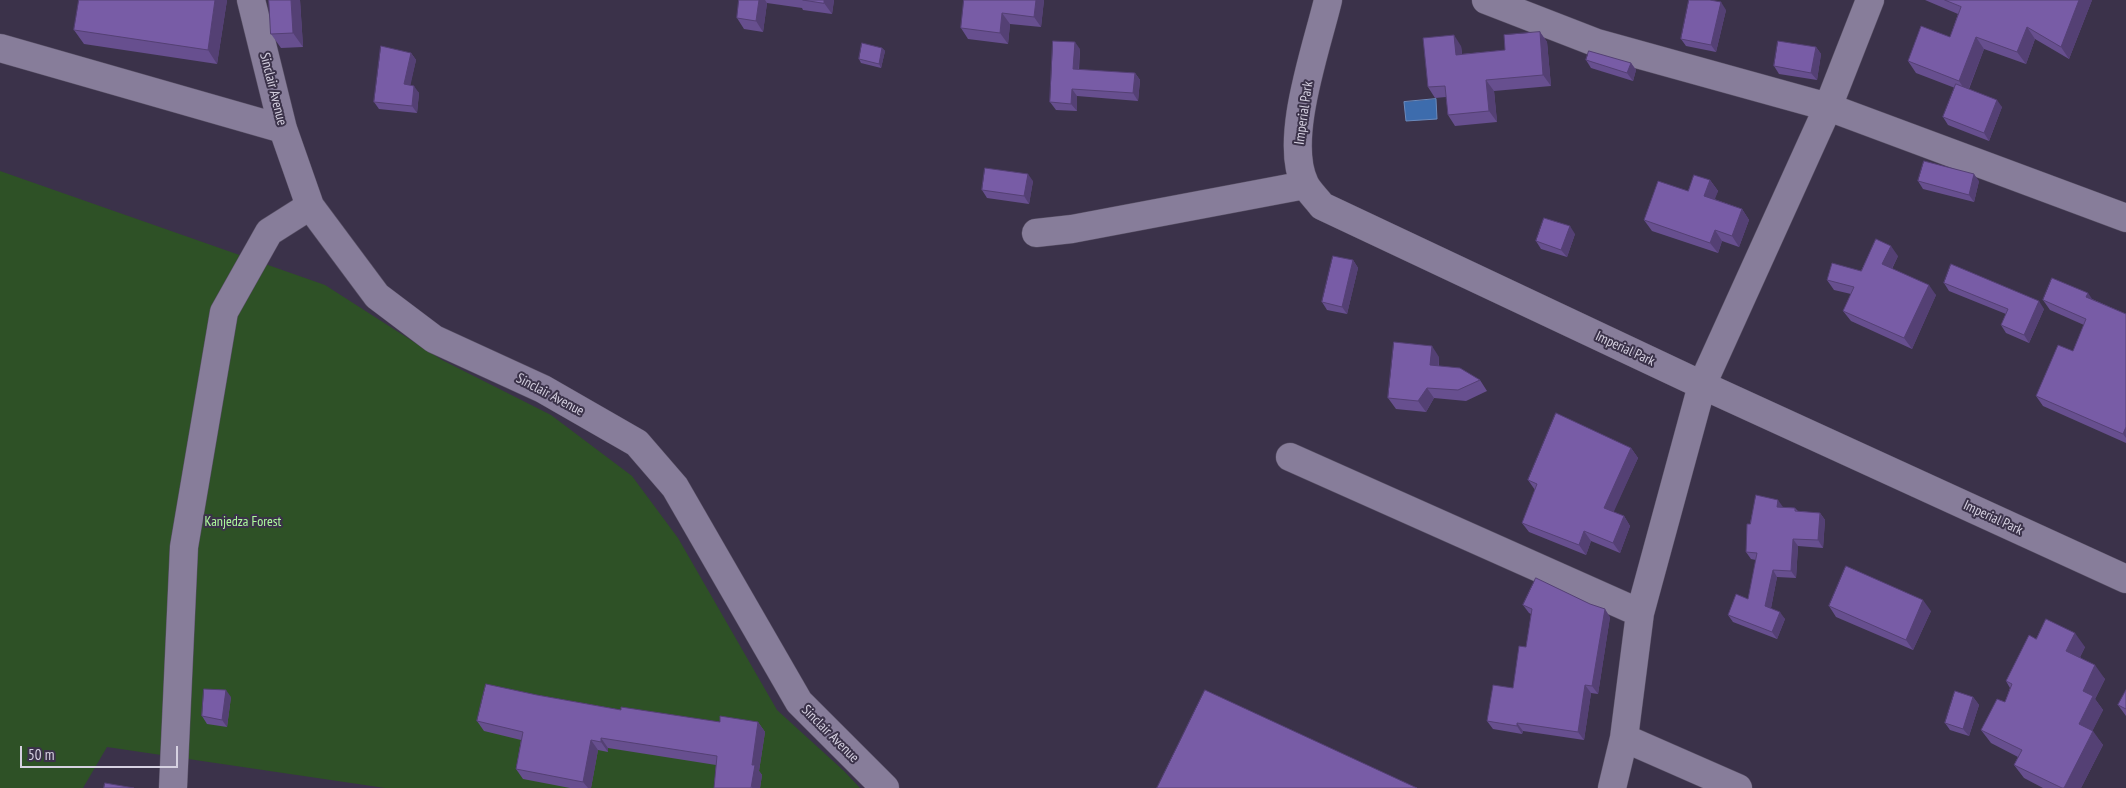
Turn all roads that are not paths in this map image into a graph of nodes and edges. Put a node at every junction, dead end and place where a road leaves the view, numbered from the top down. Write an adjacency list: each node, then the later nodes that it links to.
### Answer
1 (251, 0): 7 (street, Sinclair Avenue)
2 (1328, 0): 8 (street, Imperial Park)
3 (1486, 0): 6 (street)
4 (1870, 0): 6 (street)
5 (0, 48): 7 (street)
6 (1828, 107): 10 (street); 12 (street)
7 (283, 128): 9 (street, Sinclair Avenue)
8 (1306, 185): 11 (street); 12 (street, Imperial Park)
9 (310, 206): 17 (street); 18 (street, Sinclair Avenue)
10 (2126, 218)
11 (1036, 233)
12 (1702, 385): 14 (street, Imperial Park); 15 (street)
13 (1290, 457): 15 (street)
14 (2126, 580)
15 (1640, 612): 16 (street)
16 (1624, 738): 19 (street); 20 (street)
17 (173, 788)
18 (885, 788)
19 (1612, 788)
20 (1738, 788)

